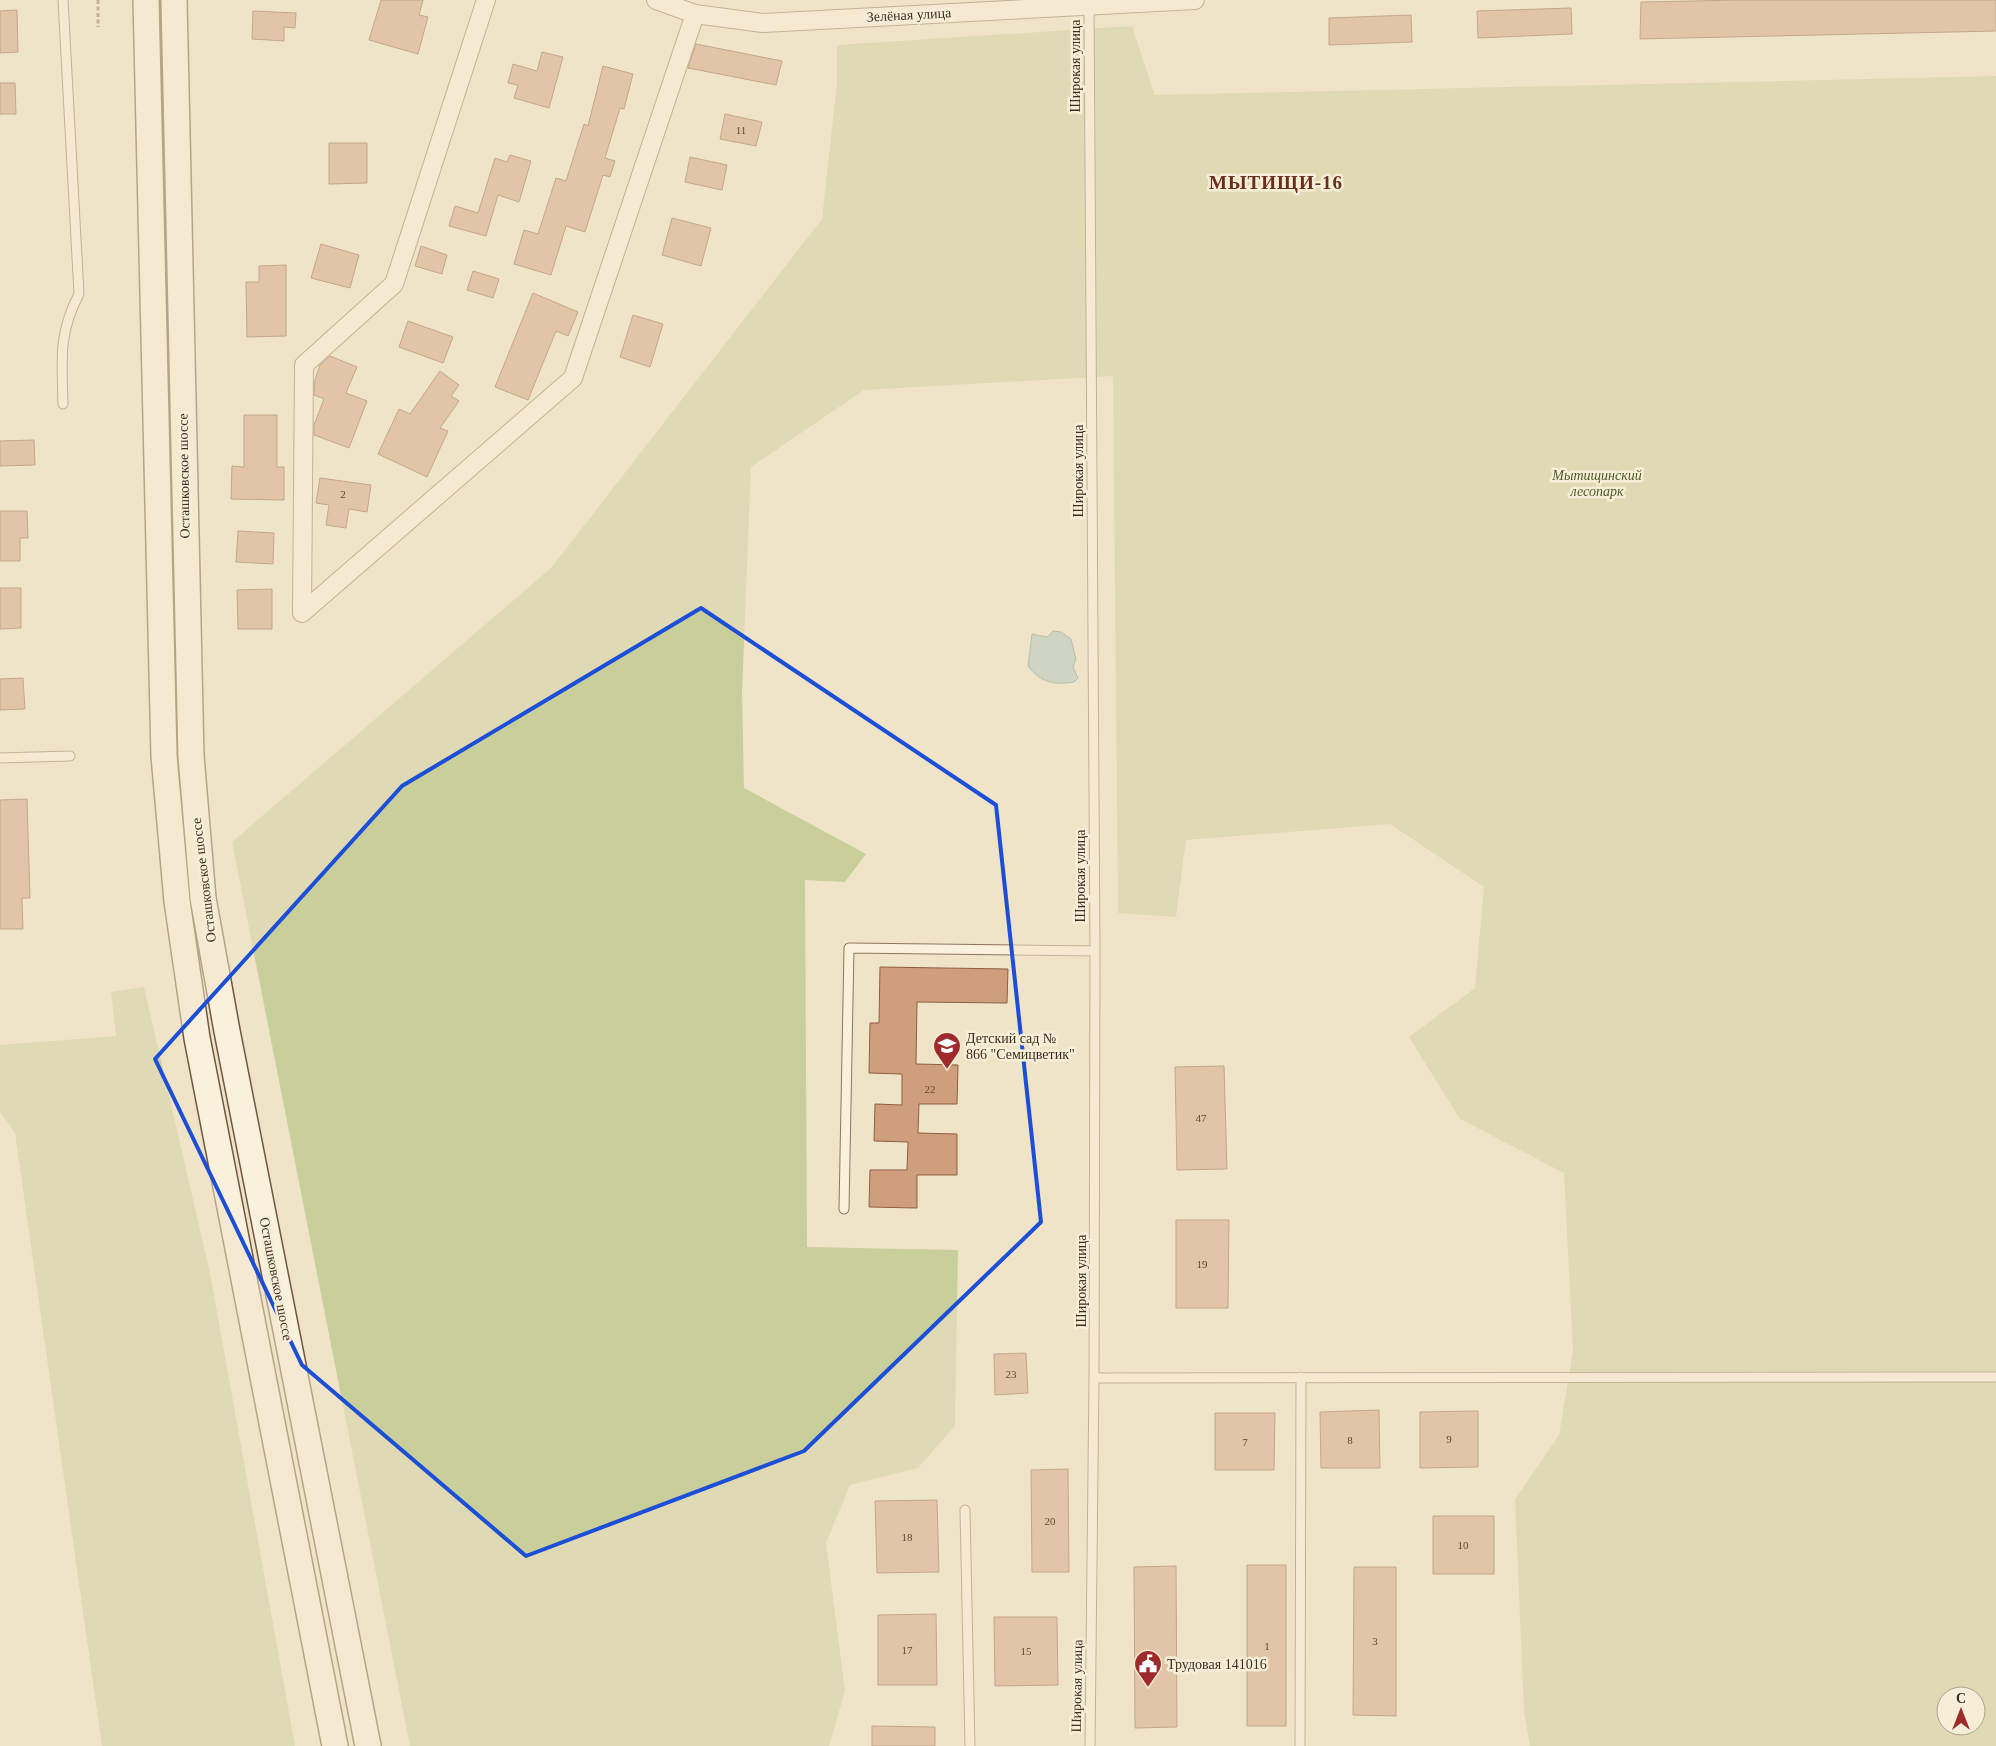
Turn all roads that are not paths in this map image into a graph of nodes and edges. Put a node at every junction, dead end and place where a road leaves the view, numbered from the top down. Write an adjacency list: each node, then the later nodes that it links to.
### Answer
1 (62, 0): 9 (lane)
2 (146, 0): 18 (main road, Осташковское шоссе)
3 (174, 0): 19 (main road, Осташковское шоссе)
4 (486, 0): 8 (street)
5 (656, 0): 8 (street, Зелёная улица)
6 (1195, 0): 7 (street, Зелёная улица)
7 (1089, 3): 8 (street, Зелёная улица); 12 (lane, Широкая улица)
8 (695, 14)
9 (63, 404)
10 (70, 756): 11 (lane)
11 (0, 758)
12 (1094, 951): 13 (lane); 15 (lane, Широкая улица)
13 (844, 1209)
14 (1996, 1377): 16 (lane)
15 (1094, 1378): 16 (lane); 21 (lane, Широкая улица)
16 (1301, 1378): 22 (lane)
17 (965, 1510): 20 (lane)
18 (334, 1746)
19 (368, 1746)
20 (970, 1746)
21 (1090, 1746)
22 (1300, 1746)

